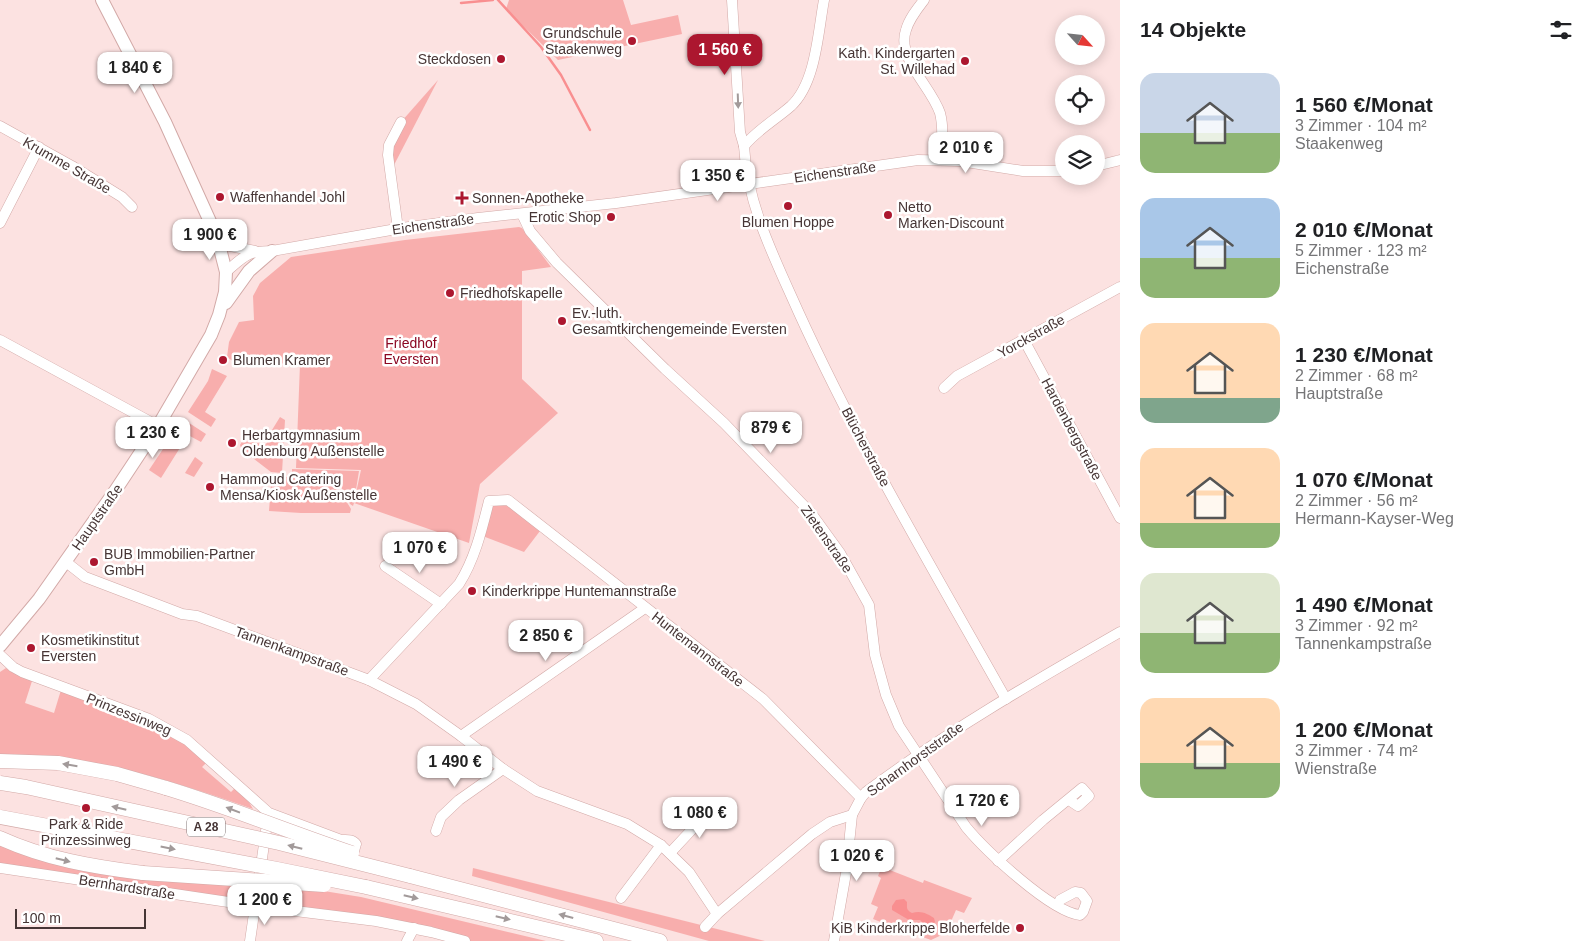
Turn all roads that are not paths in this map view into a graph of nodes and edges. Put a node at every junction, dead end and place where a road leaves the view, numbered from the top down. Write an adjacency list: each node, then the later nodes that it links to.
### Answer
1 (102, 0): 18 (main road, Hauptstraße)
2 (732, 0): 7 (street, Blücherstraße, one-way to 7)
3 (824, 0): 7 (street)
4 (924, 0): 9 (street)
5 (401, 122): 17 (street)
6 (0, 126): 8 (street, Krumme Straße)
7 (744, 146): 13 (street, Blücherstraße)
8 (39, 147): 14 (street, Krumme Straße); 16 (street)
9 (941, 160): 12 (street, Eichenstraße); 13 (street, Eichenstraße)
10 (1120, 160): 11 (street)
11 (1105, 164)
12 (1055, 172)
13 (749, 184): 15 (street, Eichenstraße); 38 (street, Blücherstraße)
14 (132, 207)
15 (522, 214): 17 (street, Eichenstraße); 40 (street, Zietenstraße)
16 (0, 223)
17 (398, 228): 20 (street, Eichenstraße)
18 (220, 244): 19 (street, Eichenstraße); 21 (main road, Hauptstraße)
19 (255, 251): 20 (street, Eichenstraße); 21 (street)
20 (272, 251): 22 (main road)
21 (226, 272): 22 (main road); 24 (main road, Hauptstraße)
22 (247, 274): 24 (main road)
23 (1120, 287): 26 (street, Yorckstraße)
24 (221, 310): 28 (main road, Hauptstraße)
25 (0, 340): 28 (street)
26 (1024, 340): 27 (street, Yorckstraße); 29 (street, Hardenbergstraße)
27 (944, 388)
28 (158, 426): 30 (main road, Hauptstraße)
29 (1120, 518)
30 (66, 562): 35 (main road, Hauptstraße); 37 (street, Tannenkampstraße)
31 (386, 566): 32 (street)
32 (441, 604): 33 (street, Huntemannstraße); 37 (street)
33 (645, 608): 39 (street); 46 (street, Huntemannstraße)
34 (1120, 632): 38 (street, Scharnhorststraße)
35 (0, 646)
36 (0, 655): 49 (street, Prinzessinweg)
37 (369, 680): 39 (street, Tannenkampstraße)
38 (1006, 698): 40 (street, Scharnhorststraße)
39 (461, 736): 44 (street, Tannenkampstraße)
40 (917, 755): 46 (street, Scharnhorststraße); 57 (street, Zietenstraße)
41 (0, 761): 42 (highway)
42 (19, 761): 43 (highway); 59 (highway, one-way to 42, bridge)
43 (0, 766)
44 (503, 769): 52 (street); 55 (street, Tannenkampstraße)
45 (0, 784): 59 (highway, A 28, one-way to 45, bridge)
46 (861, 798): 50 (street, Scharnhorststraße)
47 (1069, 800): 57 (street)
48 (712, 808): 56 (street)
49 (269, 813): 54 (street, Prinzessinweg); 63 (street)
50 (852, 815): 64 (street); 72 (street)
51 (0, 817): 60 (highway, A 28, one-way to 60, bridge)
52 (436, 831)
53 (0, 838): 60 (highway, one-way to 60, bridge)
54 (341, 840)
55 (661, 845): 56 (street, Tannenkampstraße); 61 (street)
56 (670, 853): 64 (street, Tannenkampstraße)
57 (998, 861): 62 (street, Zietenstraße)
58 (0, 868): 63 (street, Bernhardstraße)
59 (410, 876): 71 (highway, A 28, one-way to 59)
60 (366, 887): 70 (highway, A 28, one-way to 70)
61 (621, 898)
62 (1058, 905)
63 (255, 906): 66 (street); 67 (street)
64 (717, 914): 65 (street)
65 (705, 927)
66 (414, 928): 68 (street); 69 (street)
67 (250, 941)
68 (407, 941)
69 (465, 941)
70 (596, 941)
71 (660, 941)
72 (834, 941)

